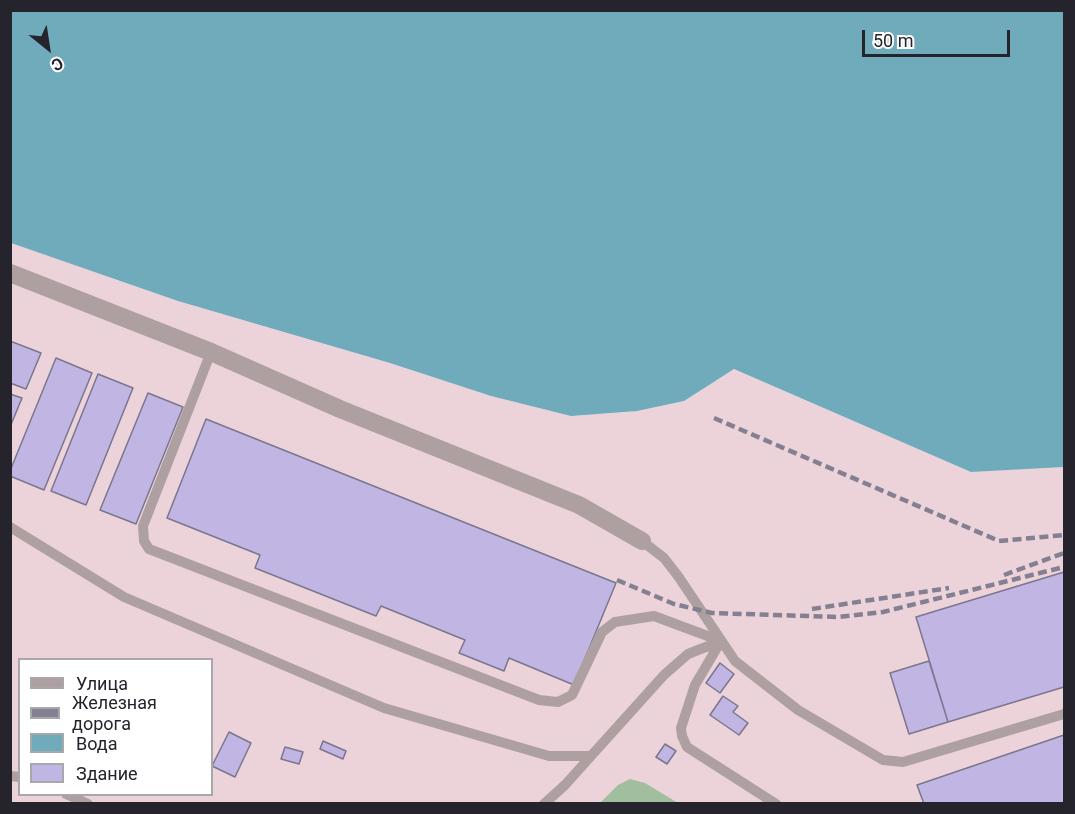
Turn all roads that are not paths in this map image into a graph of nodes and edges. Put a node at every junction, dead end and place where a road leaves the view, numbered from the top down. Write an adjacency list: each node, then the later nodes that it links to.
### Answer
1 (10, 273): 2 (street)
2 (211, 352): 4 (street); 5 (lane)
3 (10, 527): 7 (lane)
4 (642, 541): 5 (lane)
5 (721, 641): 6 (lane); 7 (lane); 11 (lane)
6 (1065, 714)
7 (591, 756): 10 (lane)
8 (68, 796): 9 (lane)
9 (88, 804)
10 (544, 804)
11 (777, 804)

